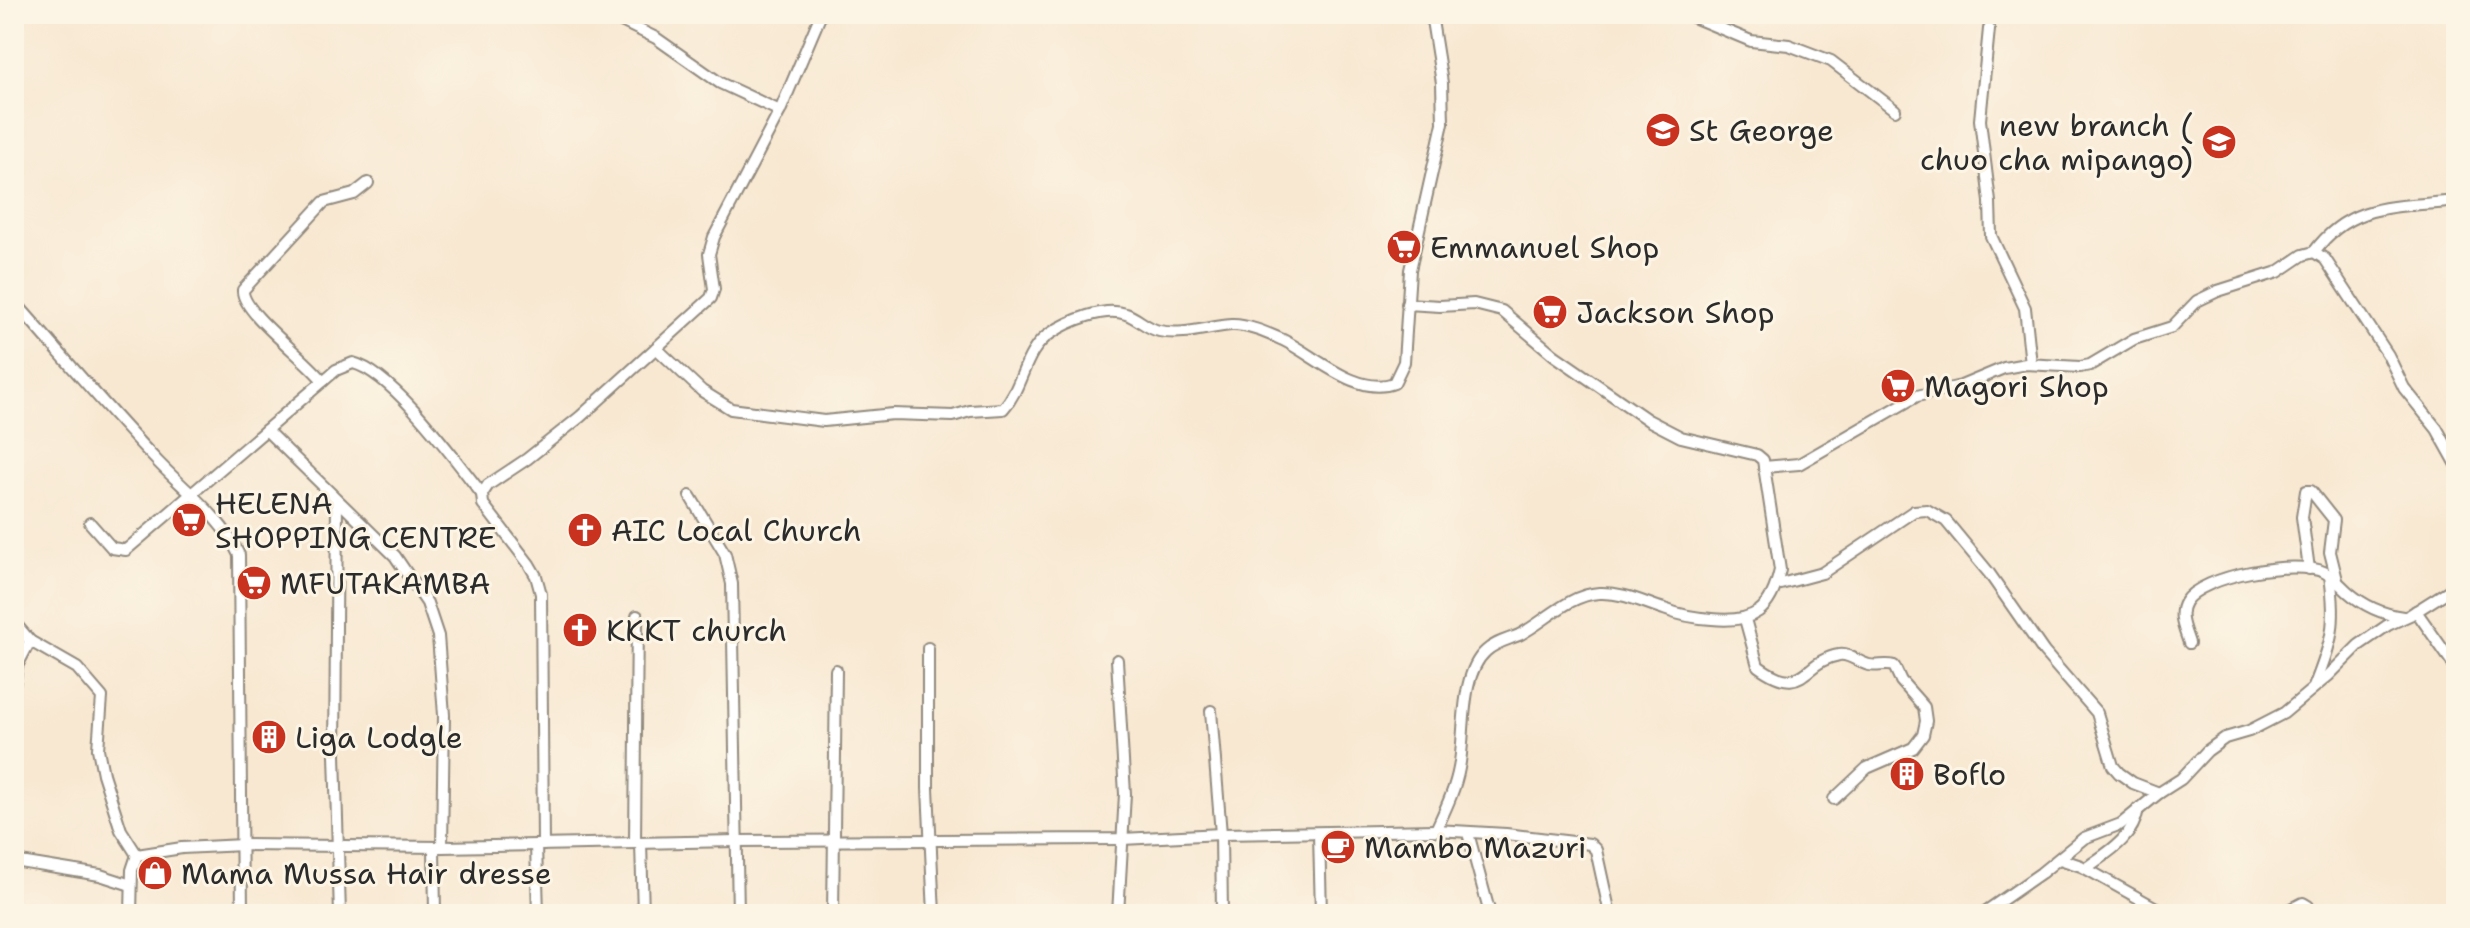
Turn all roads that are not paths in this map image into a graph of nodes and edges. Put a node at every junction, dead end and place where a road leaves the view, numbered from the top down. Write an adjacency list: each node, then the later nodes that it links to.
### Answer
1 (607, 14): 7 (street)
2 (821, 14): 7 (street)
3 (1431, 14): 12 (street)
4 (1686, 14): 6 (street)
5 (1989, 29): 14 (street)
6 (1895, 110)
7 (780, 111): 13 (street)
8 (368, 183): 15 (street)
9 (2456, 201): 10 (street)
10 (2314, 252): 14 (street); 17 (street)
11 (14, 301): 19 (street)
12 (1407, 304): 13 (street); 18 (street)
13 (656, 348): 20 (street)
14 (2031, 364): 18 (street)
15 (323, 381): 16 (street); 20 (street)
16 (266, 430): 19 (street); 22 (street)
17 (2456, 463)
18 (1764, 467): 26 (street)
19 (192, 494): 23 (street); 54 (street)
20 (482, 494): 55 (street)
21 (690, 496): 52 (street)
22 (337, 500): 56 (street); 57 (street)
23 (90, 523)
24 (2309, 569): 25 (street); 25 (street); 34 (street)
25 (2333, 578): 30 (street); 40 (street)
26 (1777, 585): 31 (street); 42 (street)
27 (2456, 586): 28 (street)
28 (2416, 611): 30 (street); 37 (street)
29 (637, 616): 53 (street)
30 (2405, 617): 40 (street)
31 (1745, 619): 43 (street); 45 (street)
32 (14, 622): 33 (street)
33 (30, 641): 39 (street); 58 (street)
34 (2189, 643)
35 (928, 648): 51 (street)
36 (1117, 660): 49 (street)
37 (2456, 668)
38 (836, 670): 50 (street)
39 (14, 686)
40 (2313, 689): 42 (street)
41 (1211, 711): 47 (street)
42 (2159, 793): 44 (street)
43 (1834, 799)
44 (2138, 809): 59 (street); 61 (street)
45 (1436, 830): 46 (street); 48 (street)
46 (1468, 833): 75 (street); 76 (street)
47 (1221, 834): 48 (street); 49 (street); 73 (street)
48 (1319, 834): 74 (street)
49 (1122, 839): 51 (street); 72 (street)
50 (834, 840): 51 (street); 52 (street); 70 (street)
51 (930, 840): 71 (street)
52 (736, 841): 53 (street); 69 (street)
53 (638, 843): 55 (street); 68 (street)
54 (243, 845): 56 (street); 58 (street); 64 (street)
55 (540, 845): 57 (street); 67 (street)
56 (337, 846): 57 (street); 65 (street)
57 (438, 847): 66 (street)
58 (137, 855): 62 (street)
59 (2060, 859): 61 (street); 77 (street)
60 (14, 861): 62 (street)
61 (2086, 868): 78 (street)
62 (131, 885): 63 (street)
63 (131, 914)
64 (242, 914)
65 (340, 914)
66 (435, 914)
67 (538, 914)
68 (643, 914)
69 (738, 914)
70 (833, 914)
71 (934, 914)
72 (1118, 914)
73 (1222, 914)
74 (1321, 914)
75 (1490, 914)
76 (1610, 914)
77 (1982, 914)
78 (2167, 914)
79 (2282, 914): 80 (street)
80 (2311, 914)

